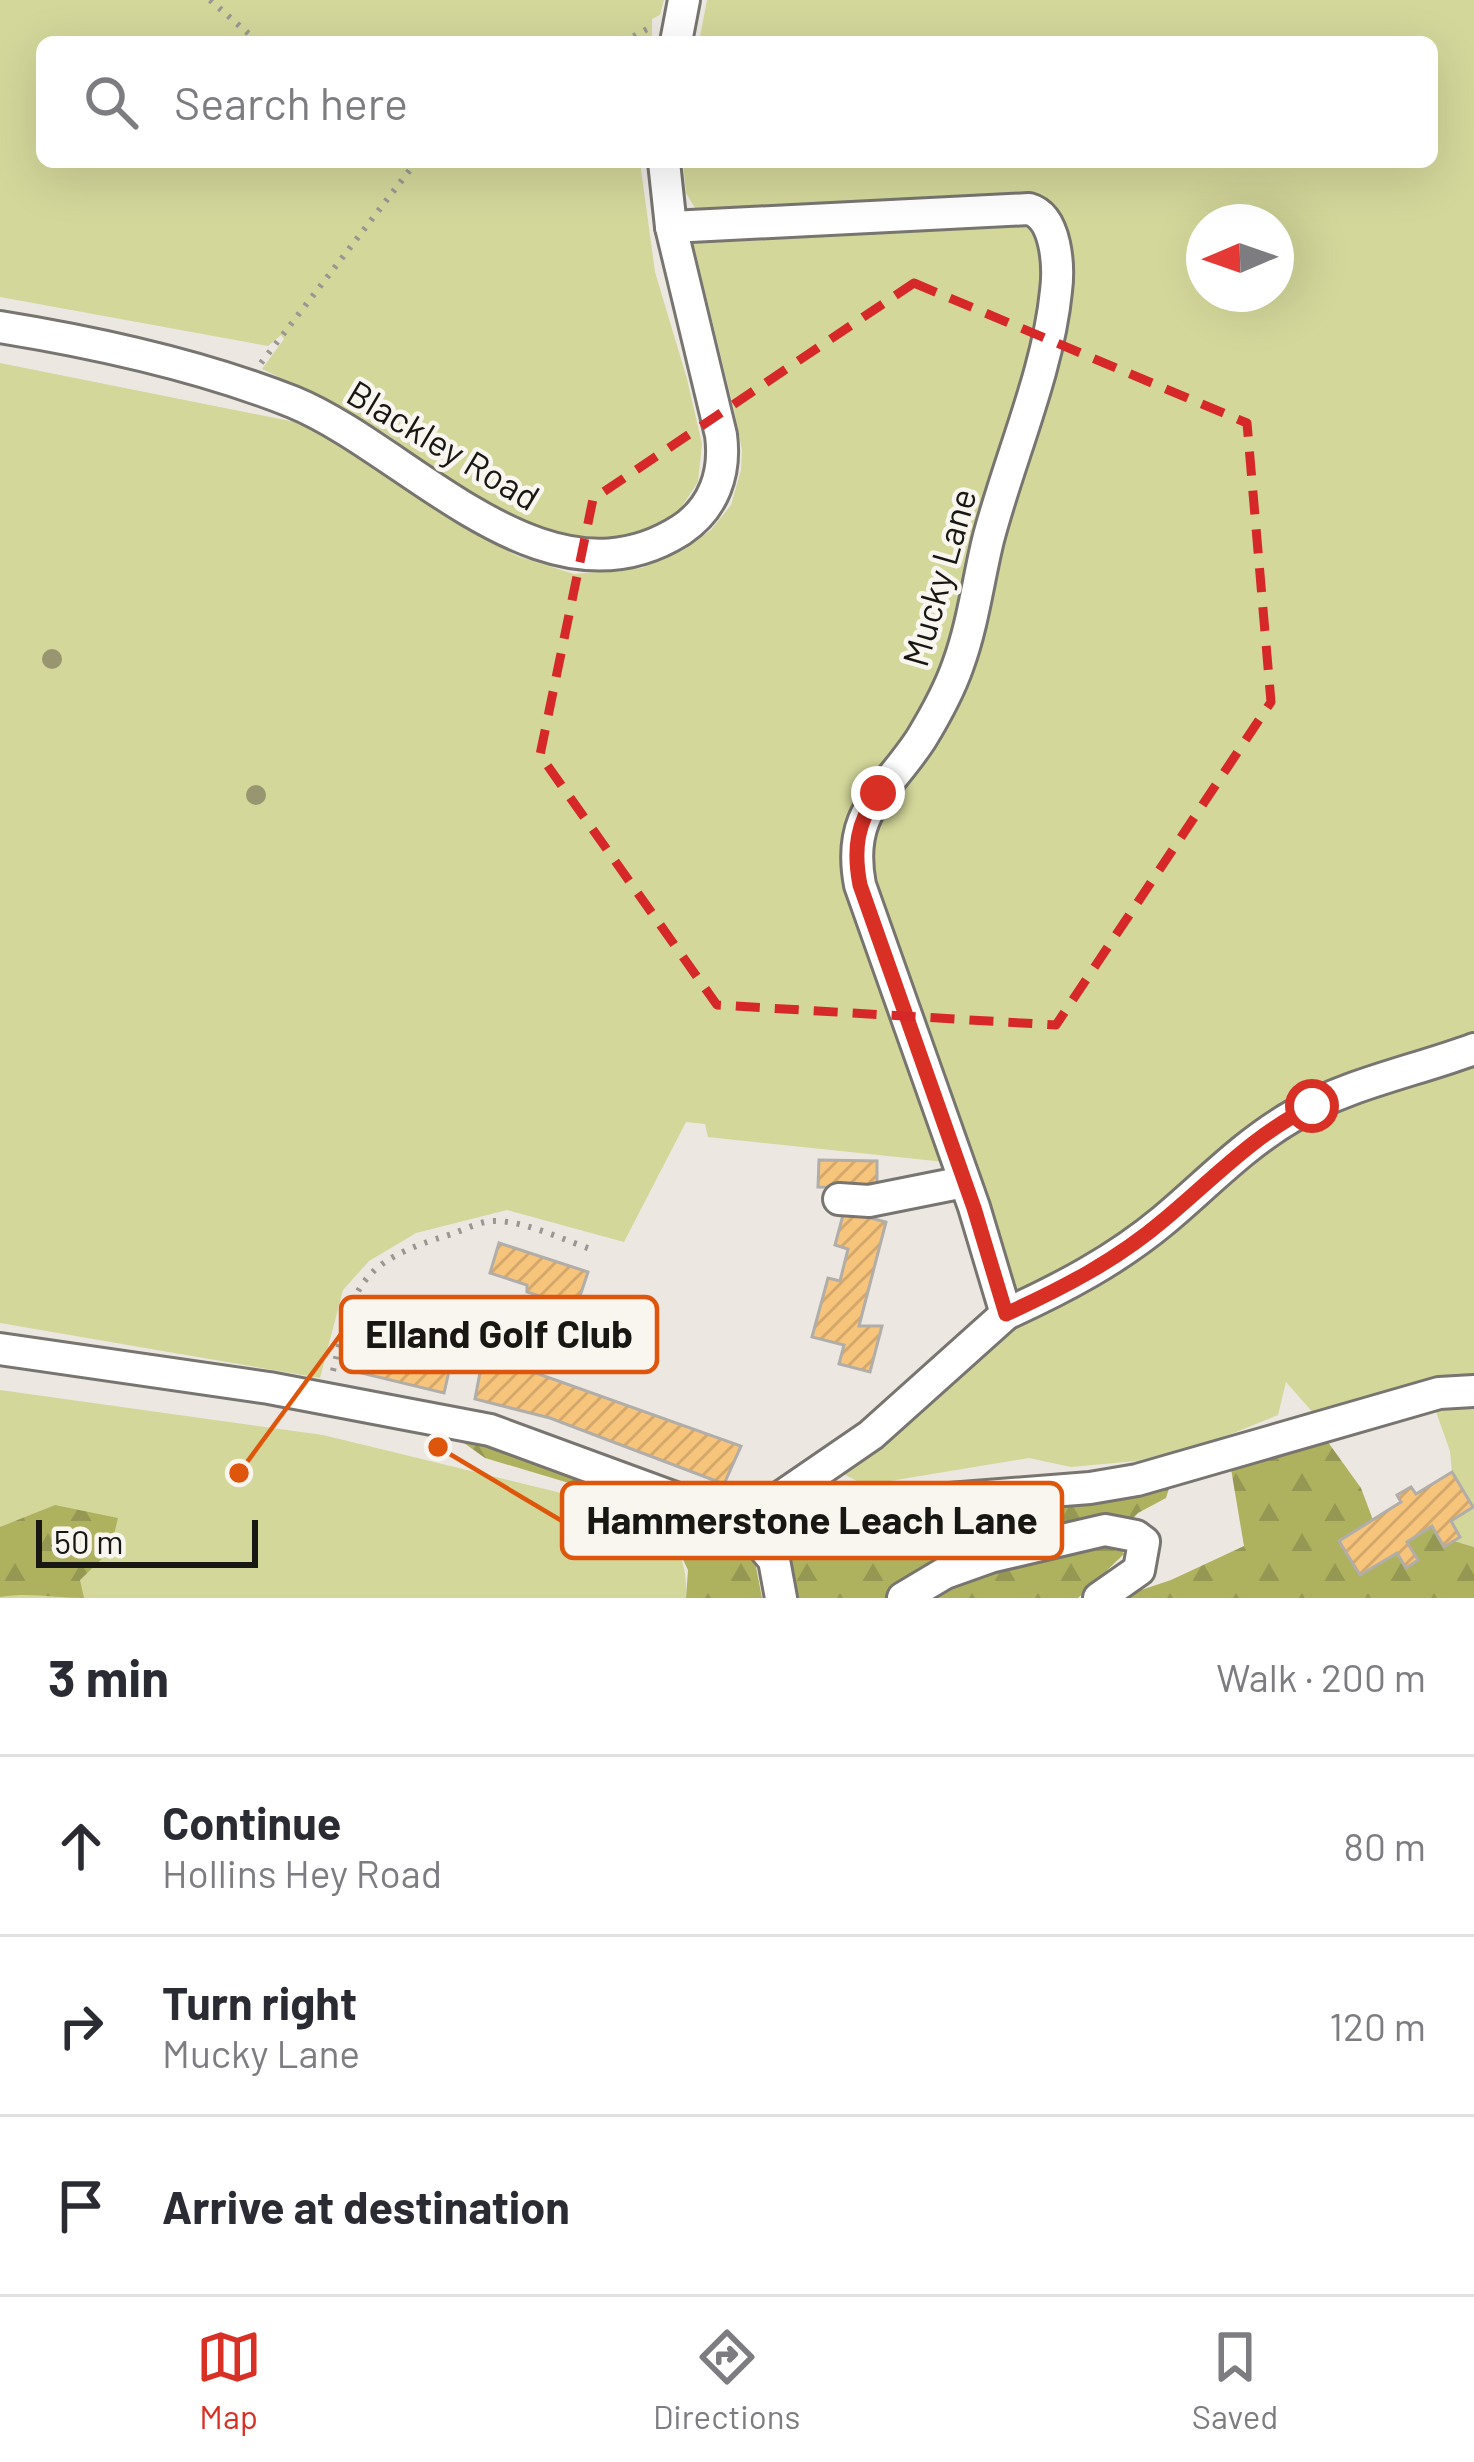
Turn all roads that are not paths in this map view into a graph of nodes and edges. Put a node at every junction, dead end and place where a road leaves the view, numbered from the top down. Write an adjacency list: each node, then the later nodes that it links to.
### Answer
1 (684, 0): 2 (street)
2 (677, 36)
3 (665, 168): 4 (street, Blackley Road)
4 (671, 227): 5 (street, Blackley Road); 7 (street, Mucky Lane)
5 (0, 327)
6 (1474, 1049): 9 (street)
7 (964, 1182): 8 (street); 9 (street, Mucky Lane)
8 (839, 1199)
9 (1006, 1314): 12 (street)
10 (0, 1349): 12 (street)
11 (1474, 1390): 12 (street)
12 (757, 1515): 13 (street)
13 (781, 1598)
14 (903, 1598): 15 (street)
15 (1099, 1598)

